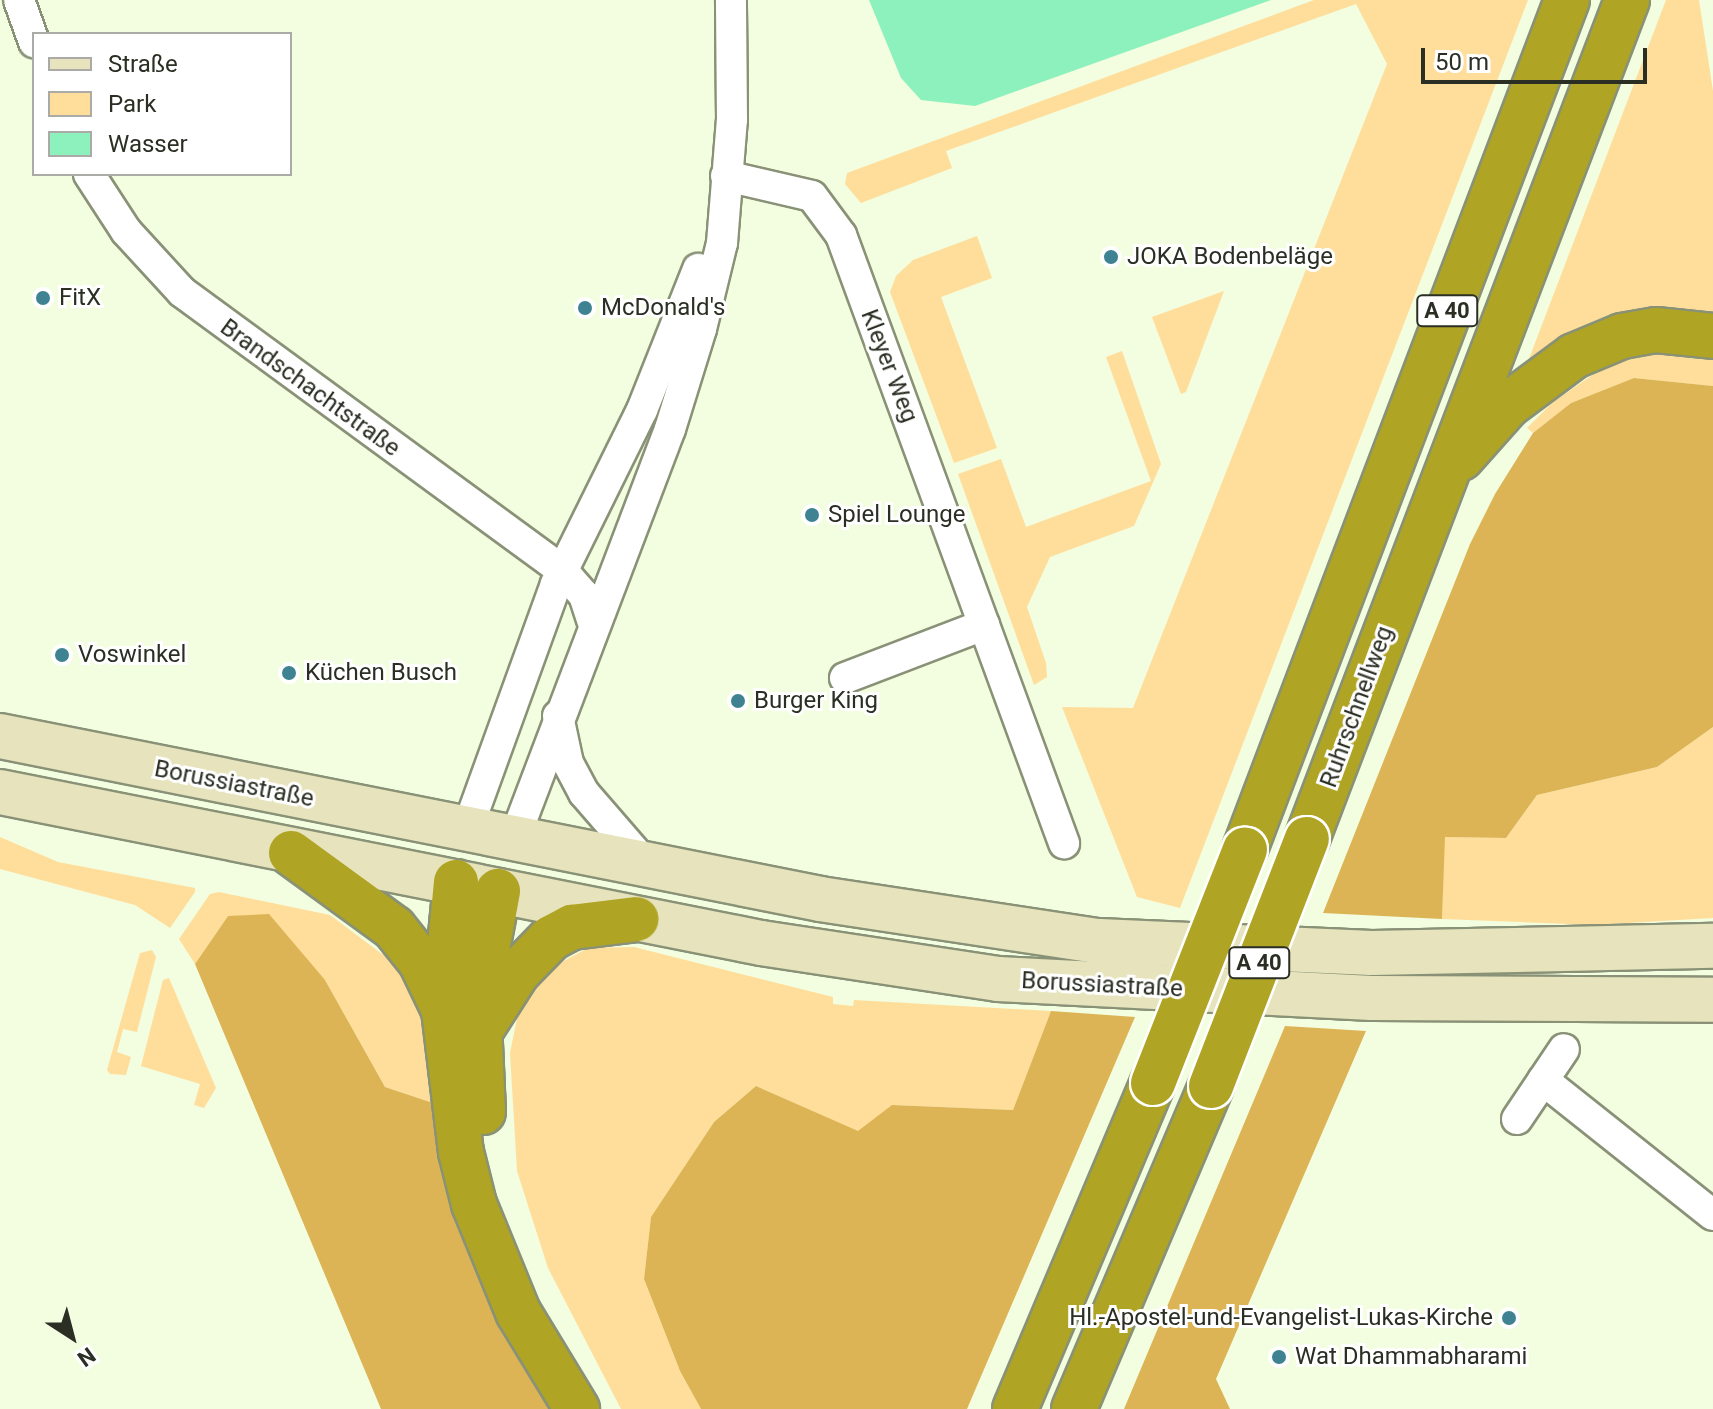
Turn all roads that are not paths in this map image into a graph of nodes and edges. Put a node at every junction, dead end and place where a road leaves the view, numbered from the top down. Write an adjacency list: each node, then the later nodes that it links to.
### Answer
1 (19, 0): 5 (street)
2 (731, 0): 7 (street)
3 (1567, 0): 32 (highway, A 40, bridge)
4 (1627, 0): 9 (highway, Ruhrschnellweg / A 40)
5 (32, 36)
6 (90, 176): 10 (street, Brandschachtstraße)
7 (726, 176): 10 (street); 11 (street); 12 (street, Kleyer Weg)
8 (1713, 336): 9 (highway)
9 (1421, 534): 35 (highway, Ruhrschnellweg / A 40, bridge)
10 (562, 570): 11 (street); 17 (street)
11 (593, 622): 14 (street)
12 (984, 625): 13 (street); 19 (street, Kleyer Weg)
13 (845, 678)
14 (558, 716): 18 (street); 21 (street)
15 (0, 736): 17 (main road, Borussiastraße)
16 (0, 792): 20 (main road, Borussiastraße)
17 (468, 827): 18 (main road, Borussiastraße); 22 (main road)
18 (515, 837): 21 (main road, Borussiastraße); 23 (main road)
19 (1064, 843)
20 (291, 853): 22 (main road, Borussiastraße); 27 (highway)
21 (643, 861): 25 (main road, Borussiastraße)
22 (456, 882): 23 (main road, Borussiastraße); 27 (highway)
23 (498, 891): 24 (main road, Borussiastraße); 27 (highway)
24 (637, 919): 26 (main road, Borussiastraße); 27 (highway)
25 (1713, 946)
26 (1713, 1000)
27 (461, 1022): 33 (highway); 34 (highway)
28 (1564, 1049): 29 (street)
29 (1543, 1080): 30 (street); 31 (street)
30 (1517, 1119)
31 (1713, 1215)
32 (1018, 1400)
33 (577, 1409)
34 (601, 1409)
35 (1074, 1409)

